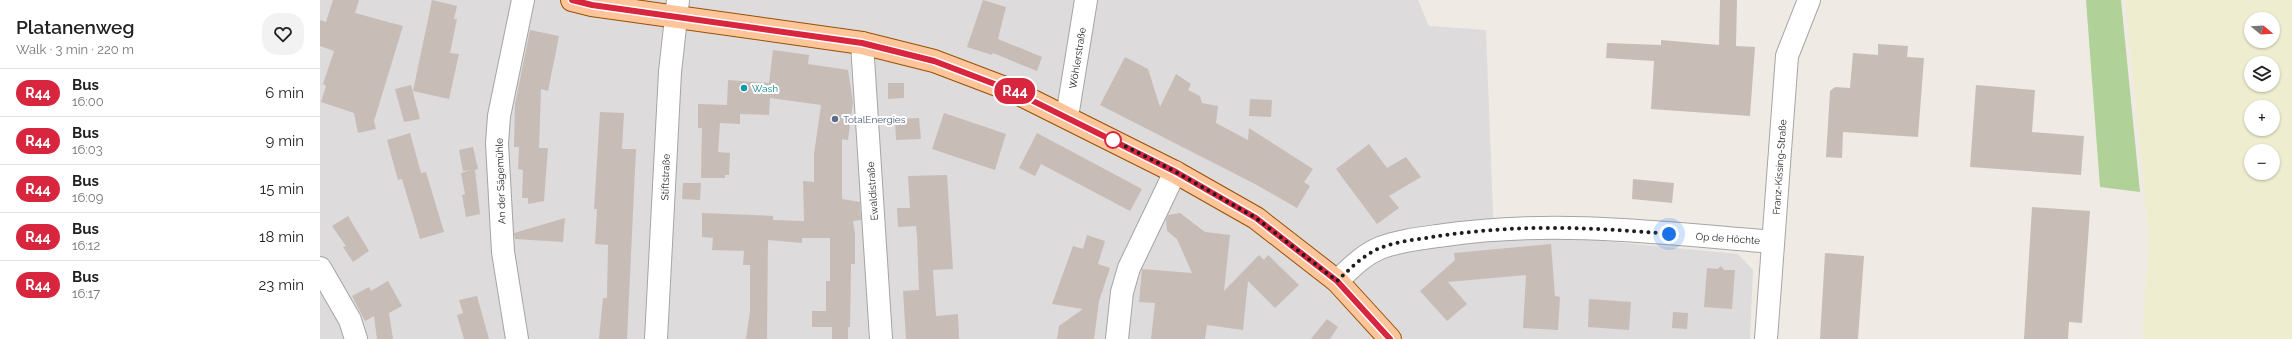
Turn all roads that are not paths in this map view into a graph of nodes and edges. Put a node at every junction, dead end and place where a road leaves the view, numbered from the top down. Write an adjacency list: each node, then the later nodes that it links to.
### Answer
1 (523, 0): 13 (street, An der Sägemühle)
2 (572, 0): 5 (main road)
3 (1086, 0): 7 (street, Wöhlerstraße)
4 (1809, 0): 9 (street, Franz-Kissing-Straße)
5 (677, 8): 6 (main road); 14 (street, Stiftstraße)
6 (862, 43): 7 (main road); 15 (street, Ewaldistraße)
7 (1067, 117): 8 (main road)
8 (1176, 172): 11 (main road); 16 (street)
9 (1773, 242): 11 (street, Op de Höchte); 18 (street, Franz-Kissing-Straße)
10 (320, 268): 12 (street)
11 (1337, 281): 17 (main road)
12 (356, 339)
13 (517, 339)
14 (656, 339)
15 (881, 339)
16 (1116, 339)
17 (1390, 339)
18 (1766, 339)

